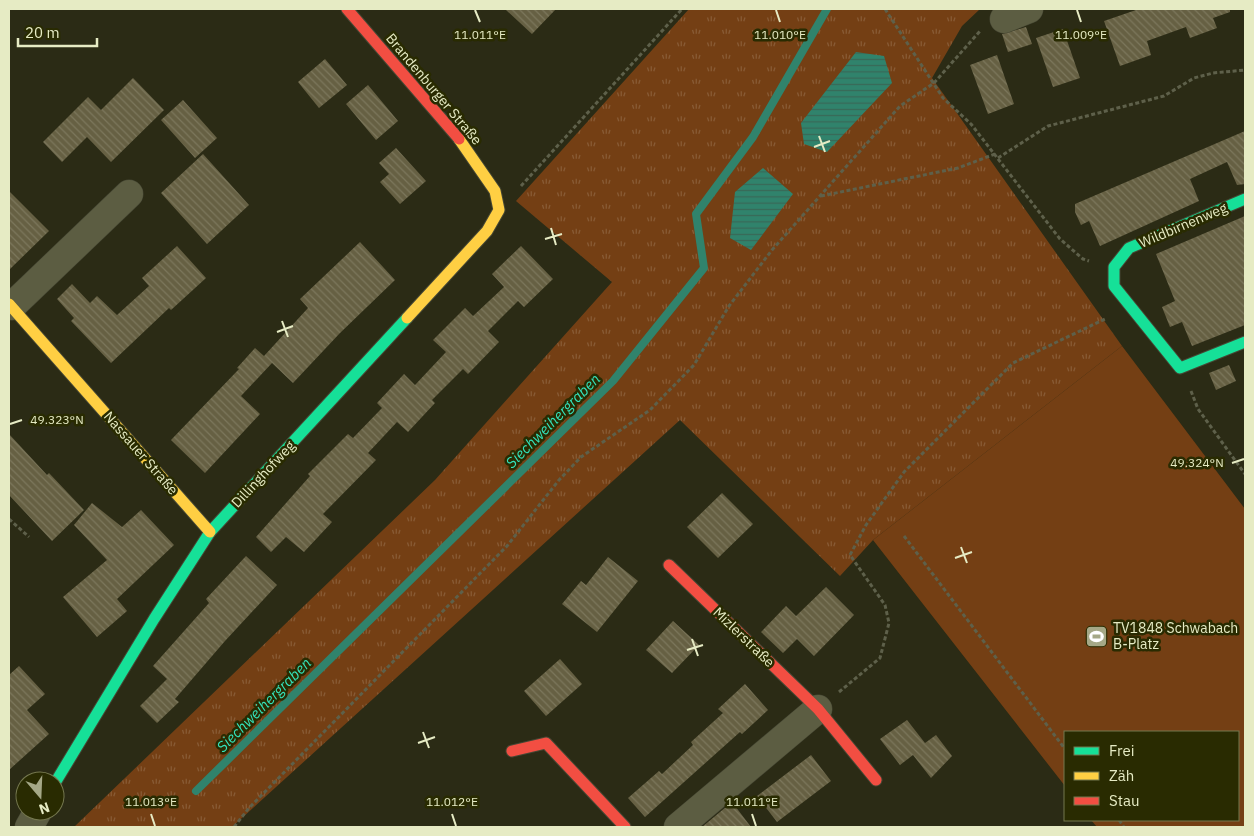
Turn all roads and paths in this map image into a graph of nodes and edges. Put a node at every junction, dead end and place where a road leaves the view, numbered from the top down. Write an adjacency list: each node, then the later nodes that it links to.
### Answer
1 (347, 9): 12 (street, Brandenburger Straße)
2 (682, 9): 12 (path)
3 (885, 9): 7 (path)
4 (1029, 9): 5 (street)
5 (1004, 19): 7 (path)
6 (1245, 70): 8 (path)
7 (934, 83): 8 (path); 10 (path)
8 (997, 156): 10 (path); 13 (path)
9 (130, 194): 14 (street, Nassauer Straße)
10 (820, 196): 29 (path)
11 (1245, 199): 13 (street, Wildbirnenweg)
12 (499, 210): 20 (street, Dillinghofweg)
13 (1114, 267): 15 (street)
14 (10, 305): 20 (street, Nassauer Straße)
15 (1134, 310): 17 (street); 24 (path)
16 (1245, 342): 17 (street)
17 (1180, 368): 18 (path)
18 (1245, 474)
19 (9, 519): 22 (path)
20 (210, 532): 27 (street, Dillinghofweg)
21 (904, 536): 25 (path)
22 (30, 537)
23 (669, 565): 24 (street, Mizlerstraße)
24 (818, 709): 28 (street, Mizlerstraße); 31 (street)
25 (1064, 748)
26 (512, 752): 30 (street)
27 (62, 771)
28 (876, 780)
29 (234, 827)
30 (625, 827)
31 (678, 827)

